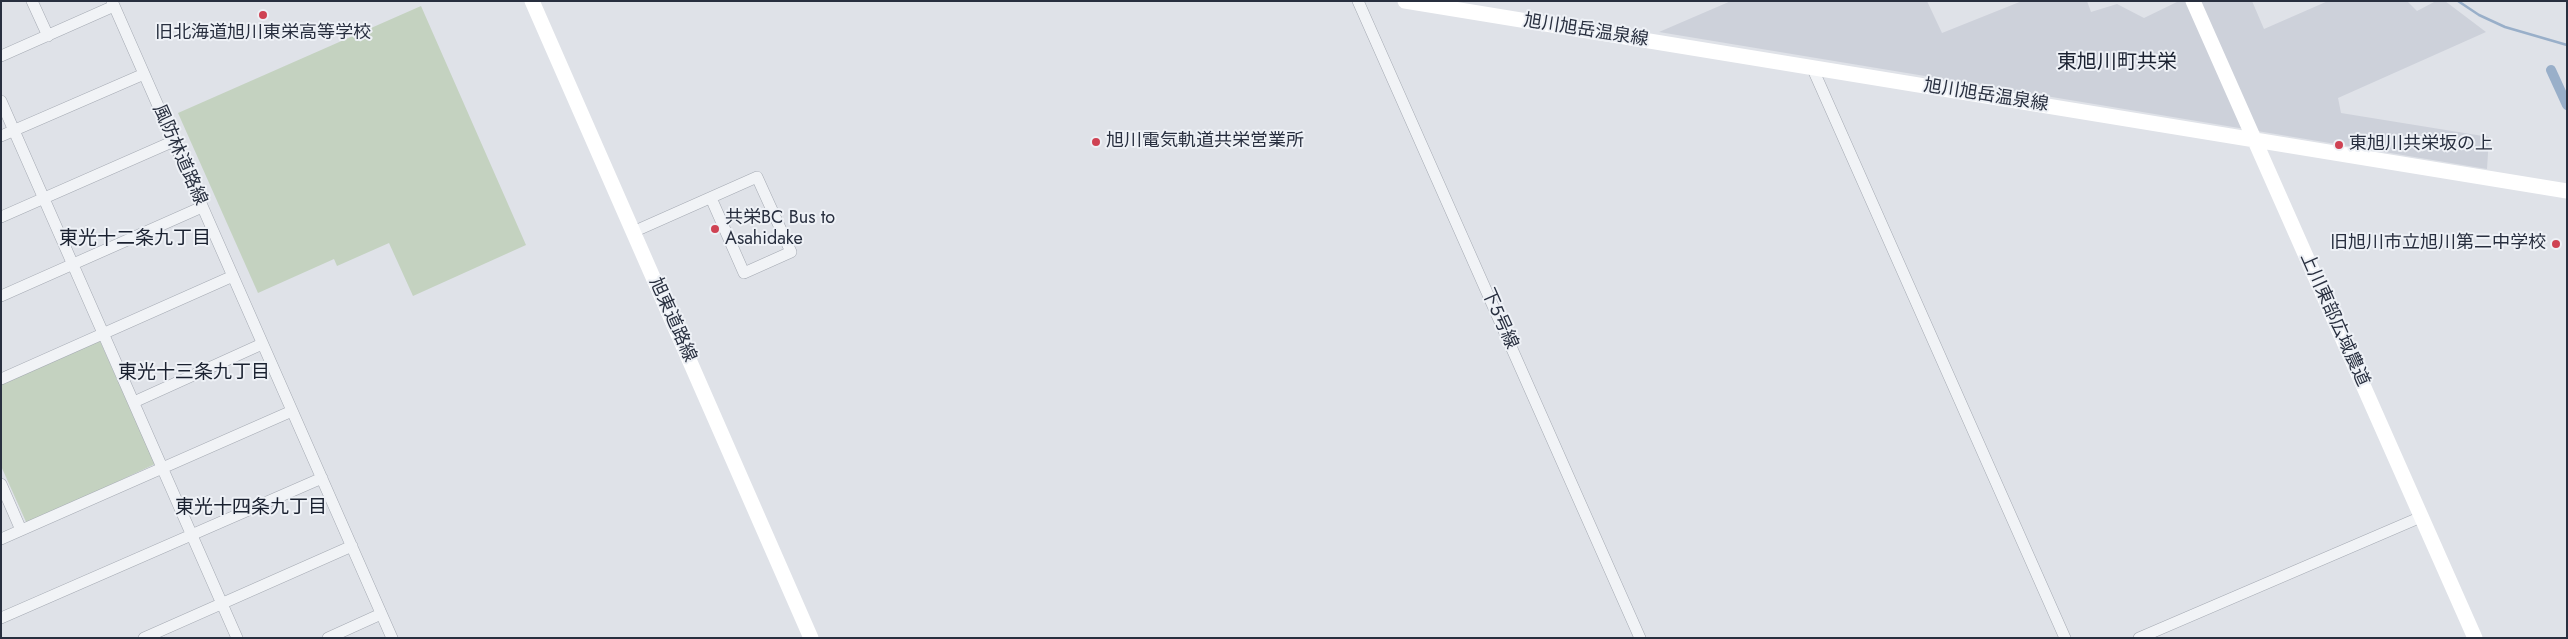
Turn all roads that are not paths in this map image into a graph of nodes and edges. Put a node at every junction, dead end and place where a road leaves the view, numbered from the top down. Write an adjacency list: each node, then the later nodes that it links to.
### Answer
1 (32, 1): 7 (street)
2 (532, 1): 21 (street, 旭東道路線)
3 (1358, 1): 46 (street, 下5号線)
4 (1405, 1): 9 (street, 旭川旭岳温泉線)
5 (2192, 1): 14 (street, 上川東部広域農道)
6 (113, 4): 7 (street); 10 (street, 風防林道路線)
7 (48, 36): 8 (street)
8 (1, 56)
9 (1812, 67): 14 (street, 旭川旭岳温泉線); 47 (street)
10 (144, 74): 12 (street); 15 (street, 風防林道路線)
11 (1, 101): 12 (street)
12 (14, 130): 13 (street); 17 (street)
13 (1, 136)
14 (2254, 140): 16 (street, 旭川旭岳温泉線); 33 (street, 上川東部広域農道)
15 (174, 141): 17 (street); 19 (street, 風防林道路線)
16 (2567, 191)
17 (43, 198): 20 (street); 22 (street)
18 (710, 198): 18 (street); 21 (street)
19 (202, 207): 22 (street); 23 (street, 風防林道路線)
20 (1, 217)
21 (634, 232): 45 (street, 旭東道路線)
22 (73, 264): 24 (street); 25 (street)
23 (233, 276): 25 (street); 26 (street, 風防林道路線)
24 (1, 296)
25 (104, 334): 27 (street); 28 (street)
26 (262, 344): 28 (street); 29 (street, 風防林道路線)
27 (1, 379)
28 (134, 402): 30 (street)
29 (292, 411): 30 (street); 31 (street, 風防林道路線)
30 (163, 469): 34 (street); 35 (street)
31 (322, 478): 35 (street); 37 (street, 風防林道路線)
32 (1, 484): 34 (street)
33 (2421, 517): 48 (street); 49 (street, 上川東部広域農道)
34 (22, 530): 36 (street)
35 (192, 534): 38 (street); 40 (street)
36 (1, 539)
37 (352, 546): 38 (street); 39 (street, 風防林道路線)
38 (221, 603): 41 (street); 42 (street)
39 (381, 614): 43 (street); 44 (street, 風防林道路線)
40 (1, 618)
41 (144, 638)
42 (237, 638)
43 (328, 638)
44 (392, 638)
45 (812, 638)
46 (1640, 638)
47 (2065, 638)
48 (2139, 638)
49 (2475, 638)

